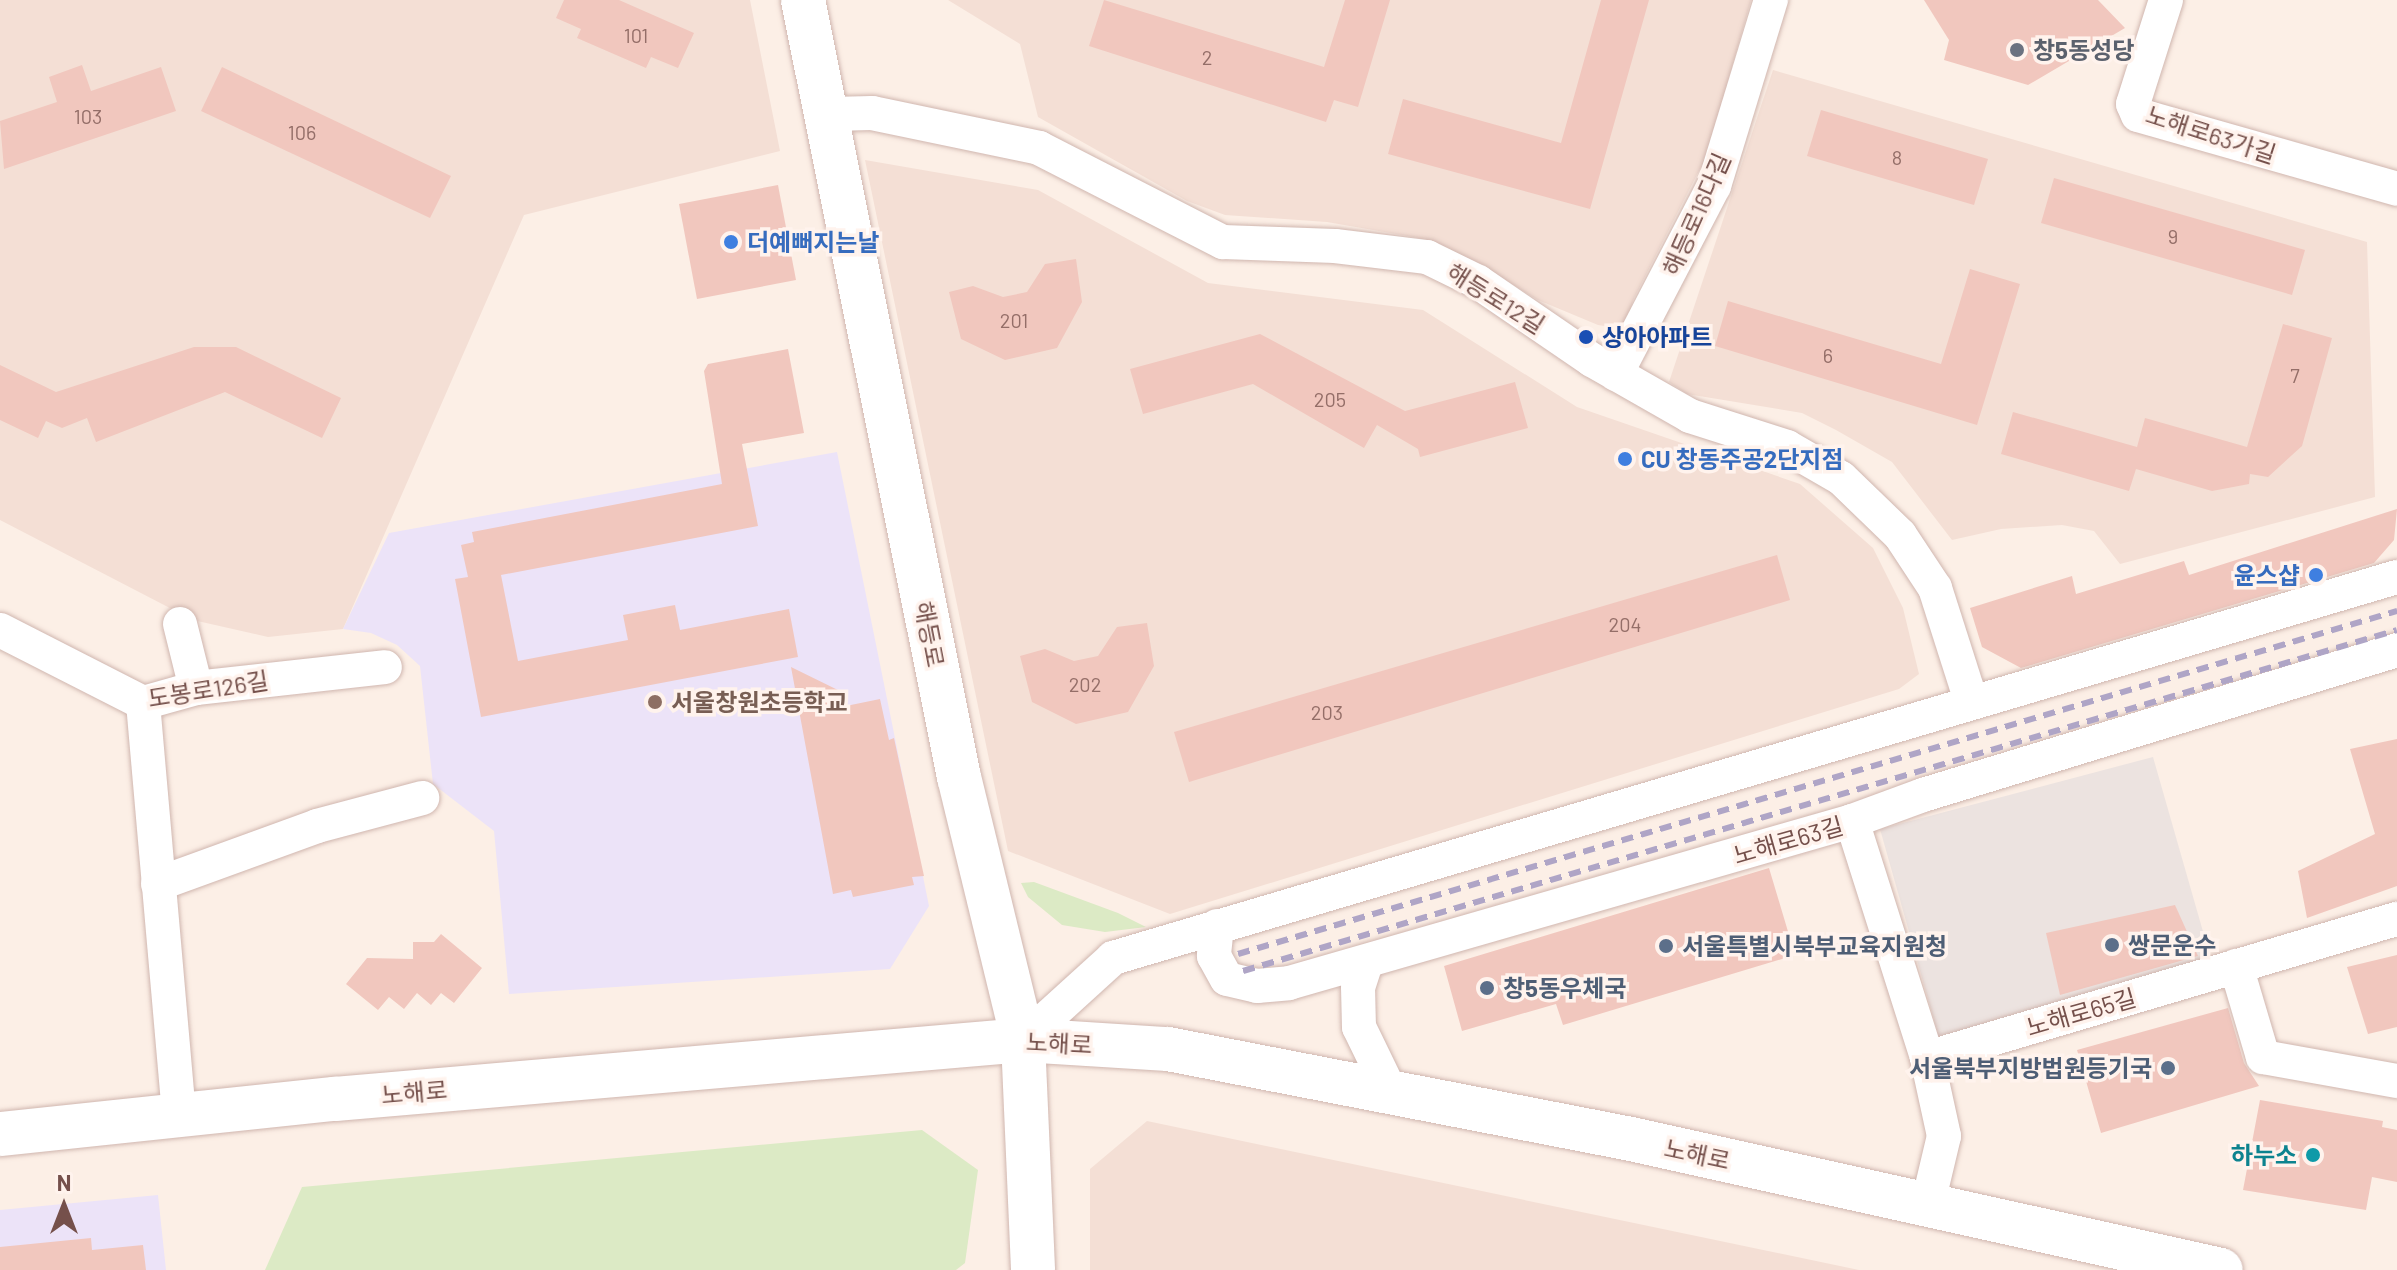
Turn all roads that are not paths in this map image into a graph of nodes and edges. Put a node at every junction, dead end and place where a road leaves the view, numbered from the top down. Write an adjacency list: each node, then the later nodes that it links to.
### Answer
1 (803, 0): 4 (main road, 해등로)
2 (1771, 0): 6 (street, 해등로16다길)
3 (2166, 0): 5 (street, 노해로63가길)
4 (830, 114): 6 (street, 해등로12길); 22 (main road, 해등로)
5 (2397, 189)
6 (1616, 374): 13 (street, 해등로12길)
7 (2397, 577): 13 (street)
8 (180, 624): 12 (street)
9 (0, 630): 14 (street, 도봉로126길)
10 (2397, 650): 16 (street, 노해로63길)
11 (385, 667): 12 (street, 도봉로126길)
12 (196, 688): 14 (street, 도봉로126길)
13 (1971, 701): 19 (street)
14 (143, 703): 17 (street)
15 (422, 798): 17 (street)
16 (1852, 821): 20 (street, 노해로63길); 23 (street)
17 (158, 884): 26 (street)
18 (2397, 919): 21 (street, 노해로65길)
19 (1217, 926): 20 (street, 노해로63길); 22 (street)
20 (1366, 963): 25 (street)
21 (2236, 966): 23 (street, 노해로65길); 24 (street)
22 (1023, 1040): 25 (main road, 노해로); 26 (main road, 노해로); 29 (main road, 해등로)
23 (1927, 1058): 28 (street)
24 (2397, 1081)
25 (1391, 1093): 28 (main road, 노해로)
26 (179, 1115): 27 (main road, 노해로)
27 (0, 1134)
28 (1928, 1203): 30 (main road, 노해로)
29 (1033, 1270)
30 (2221, 1270)

